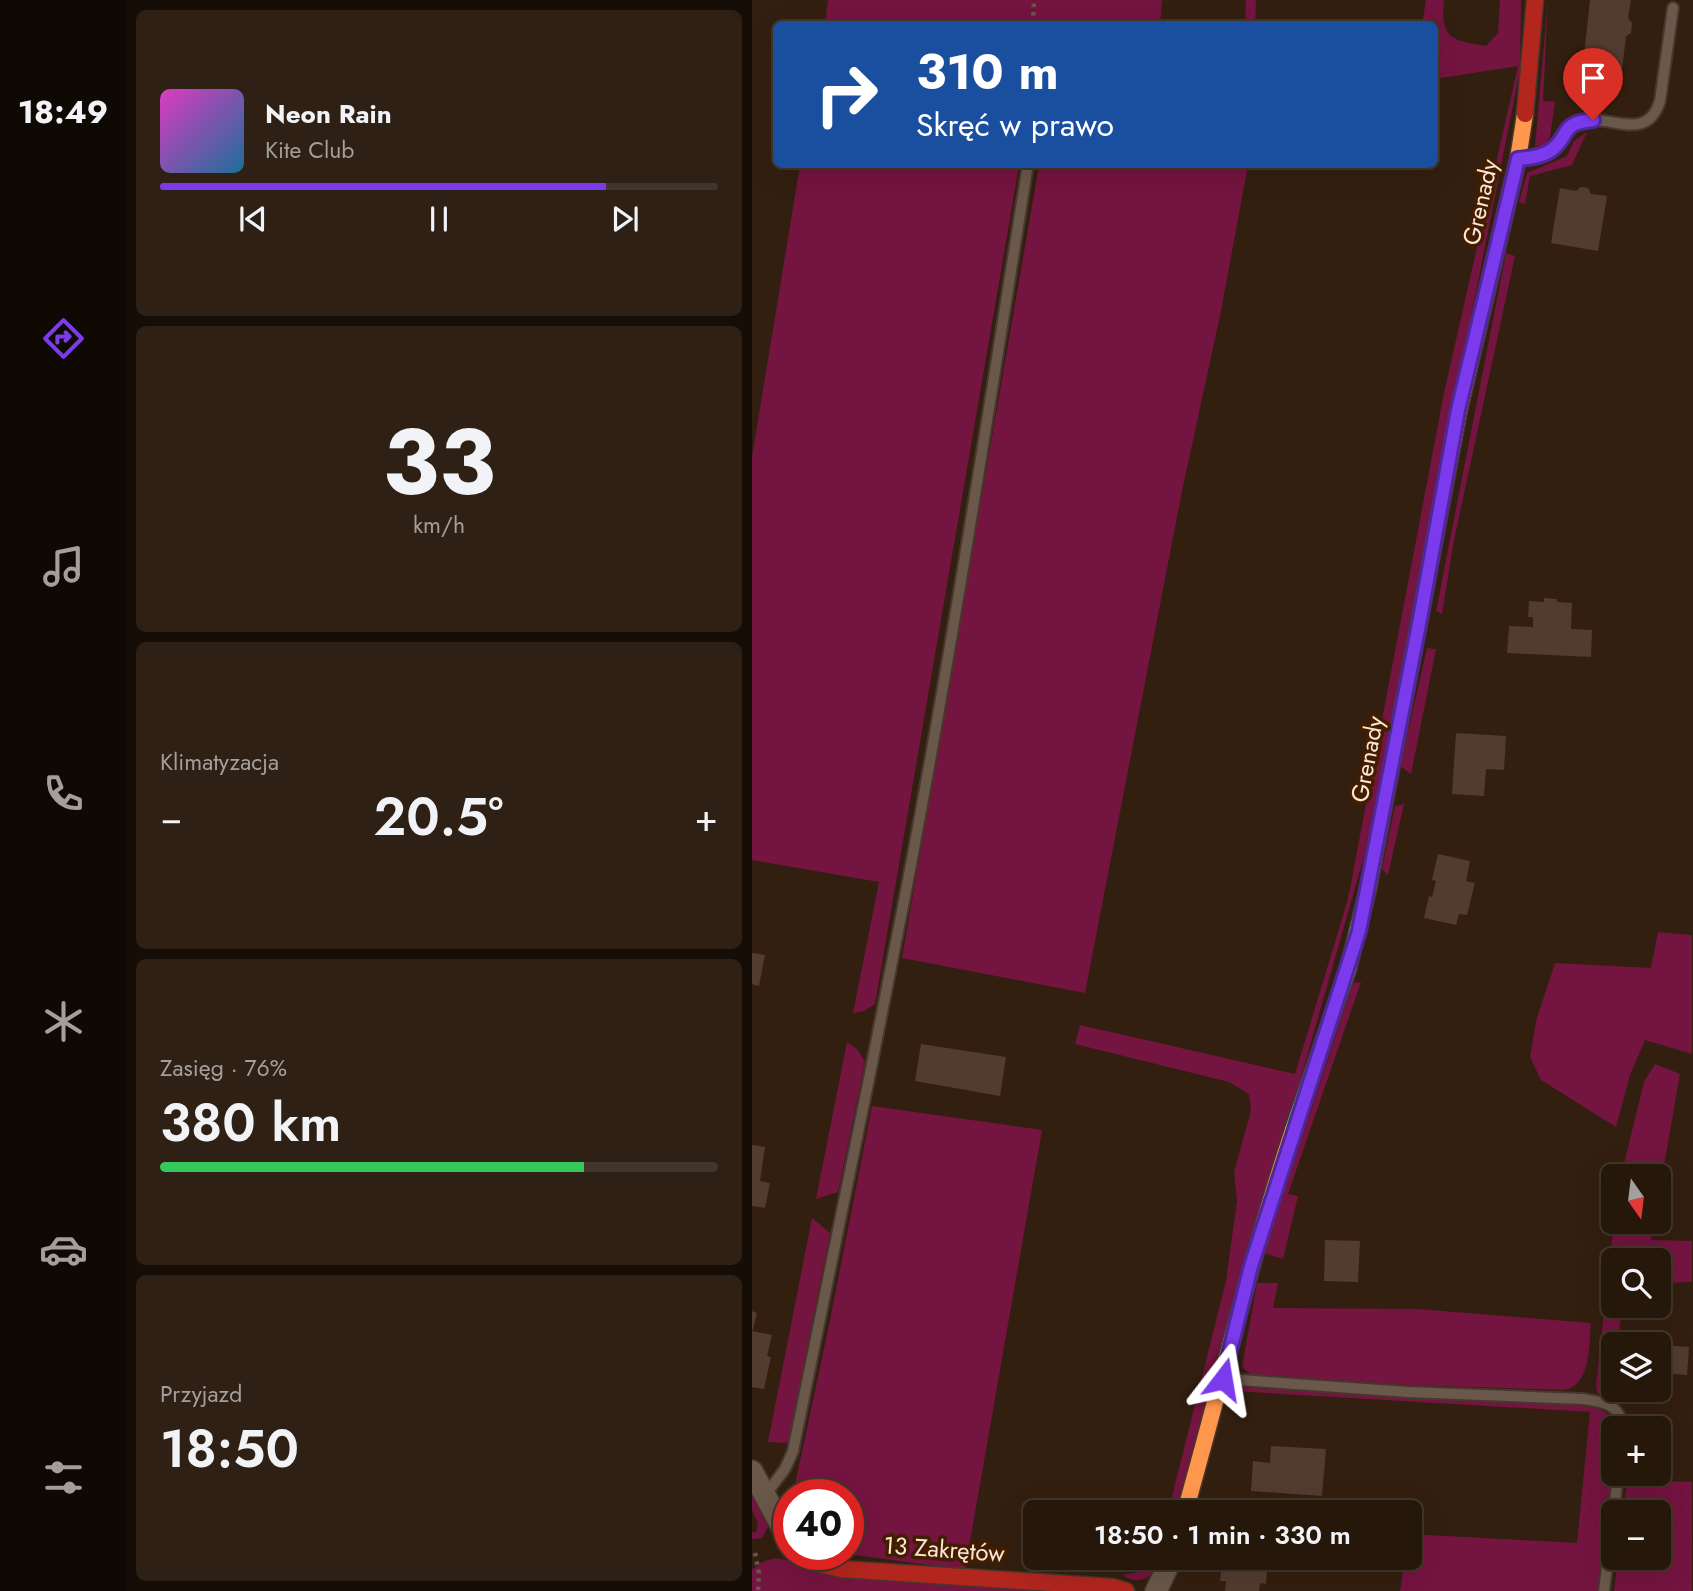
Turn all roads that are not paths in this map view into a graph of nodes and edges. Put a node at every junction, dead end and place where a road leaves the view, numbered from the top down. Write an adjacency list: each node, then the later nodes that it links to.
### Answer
1 (1535, 0): 3 (street, Grenady)
2 (1673, 8): 3 (lane)
3 (1518, 159): 5 (street, Grenady)
4 (1027, 168): 8 (lane)
5 (1223, 1379): 6 (lane); 9 (street, Grenady)
6 (1620, 1416)
7 (752, 1471): 8 (street)
8 (767, 1494): 10 (street)
9 (1188, 1500)
10 (773, 1507)
11 (856, 1570): 14 (street, 13 Zakrętów)
12 (1166, 1570): 15 (street)
13 (1606, 1570): 16 (lane)
14 (1126, 1591)
15 (1156, 1591)
16 (1604, 1591)

